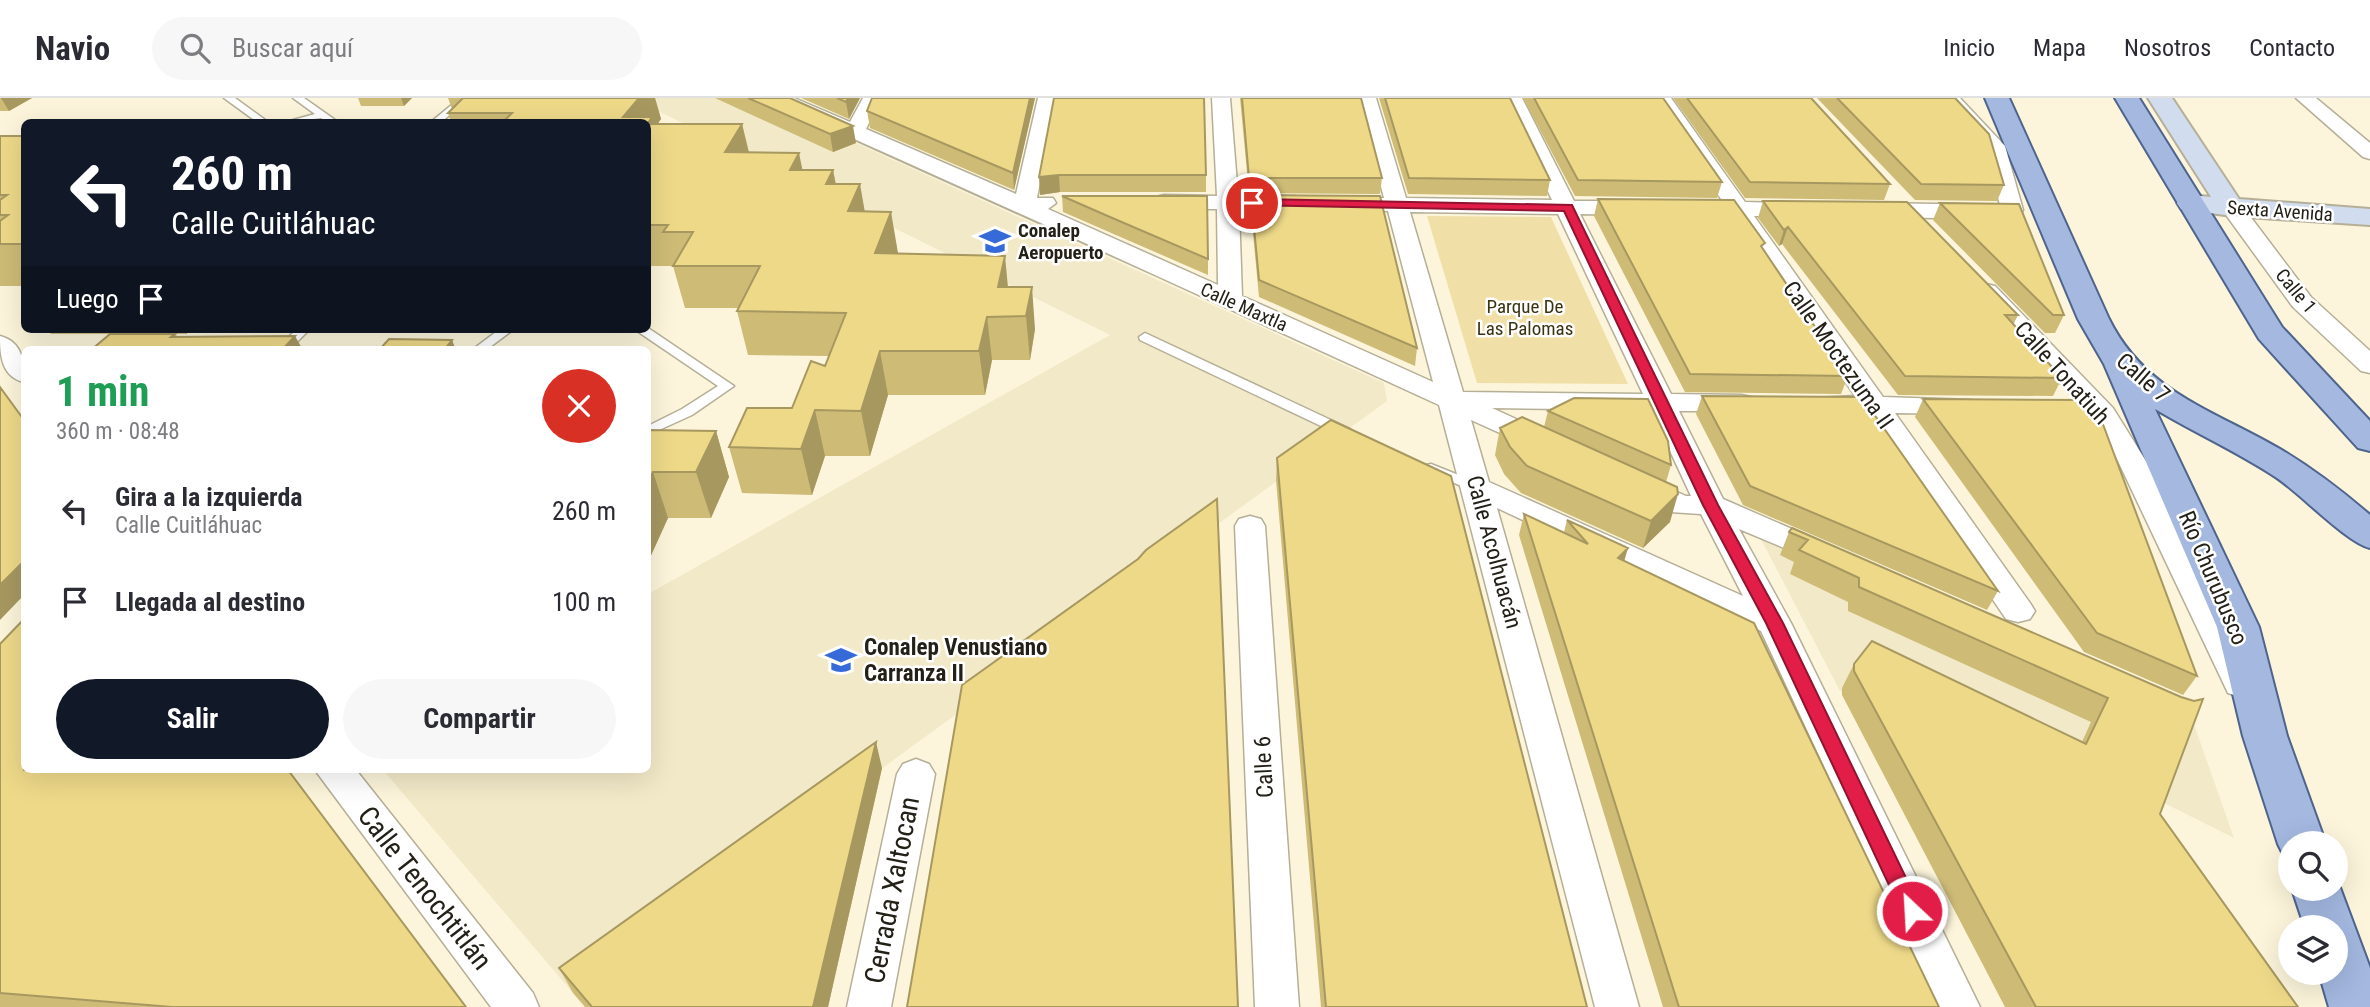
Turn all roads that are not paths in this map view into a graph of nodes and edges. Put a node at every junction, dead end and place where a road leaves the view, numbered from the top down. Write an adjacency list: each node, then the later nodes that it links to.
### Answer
1 (229, 98): 17 (lane)
2 (298, 98): 16 (lane)
3 (466, 98): 20 (lane)
4 (778, 98): 21 (street, Calle Maxtla)
5 (872, 98): 21 (street)
6 (1047, 98): 29 (street)
7 (1220, 98): 26 (street)
8 (1367, 98): 28 (street, Calle Acolhuacán)
9 (1513, 98): 30 (street)
10 (1661, 98): 32 (street, Calle Moctezuma II)
11 (1949, 98): 35 (street)
12 (1997, 98): 47 (main road, Calle 7)
13 (2127, 98): 27 (main road)
14 (2160, 98): 31 (street)
15 (2305, 98): 22 (street)
16 (323, 115): 18 (lane); 19 (lane)
17 (254, 119)
18 (308, 119)
19 (329, 119)
20 (440, 119)
21 (854, 133): 29 (street, Calle Maxtla)
22 (2370, 153)
23 (1890, 190): 35 (street)
24 (1073, 202): 29 (street)
25 (1138, 202): 26 (street)
26 (1228, 202): 28 (street); 39 (street)
27 (2190, 203): 31 (street, Sexta Avenida); 59 (main road)
28 (1397, 205): 30 (street); 51 (street, Calle Acolhuacán)
29 (1024, 206): 39 (street, Calle Maxtla)
30 (1568, 208): 32 (street); 52 (street)
31 (2232, 208): 36 (street, Sexta Avenida); 48 (street, Calle 1)
32 (1736, 209): 33 (street); 53 (street, Calle Moctezuma II)
33 (1829, 210)
34 (1855, 210): 35 (street)
35 (1909, 210): 37 (street)
36 (2370, 217)
37 (1927, 230)
38 (1975, 279): 56 (street, Calle Tonatiuh)
39 (1230, 301): 51 (street, Calle Maxtla)
40 (299, 333): 45 (lane)
41 (504, 333): 46 (lane)
42 (646, 333): 57 (lane)
43 (1145, 337): 58 (lane)
44 (0, 344): 49 (street)
45 (285, 346)
46 (489, 346)
47 (2116, 359): 66 (main road, Calle 7); 70 (main road, Río Churubusco)
48 (2370, 365)
49 (18, 371): 50 (street)
50 (0, 388)
51 (1450, 400): 52 (street); 60 (street, Calle Maxtla); 63 (street, Calle Acolhuacán)
52 (1660, 402): 53 (street); 64 (street)
53 (1873, 405): 54 (street); 69 (street, Calle Moctezuma II)
54 (1993, 406)
55 (2059, 407): 56 (street)
56 (2099, 408): 70 (street, Calle Tonatiuh)
57 (651, 430)
58 (1356, 436)
59 (2370, 441)
60 (1572, 455)
61 (1416, 462): 63 (lane)
62 (1608, 472): 64 (street)
63 (1476, 487): 68 (street); 78 (street, Calle Acolhuacán)
64 (1711, 505): 67 (street); 68 (street)
65 (1250, 526): 77 (street, Calle 6)
66 (2370, 536)
67 (1849, 566)
68 (1774, 623): 79 (street)
69 (2015, 629)
70 (2265, 736): 73 (main road, Río Churubusco)
71 (336, 773): 75 (street, Calle Tenochtitlán)
72 (916, 774): 76 (street, Cerrada Xaltocan)
73 (2298, 831)
74 (2348, 982): 80 (main road)
75 (517, 1007)
76 (869, 1007)
77 (1277, 1007)
78 (1617, 1007)
79 (1958, 1007)
80 (2356, 1007)

